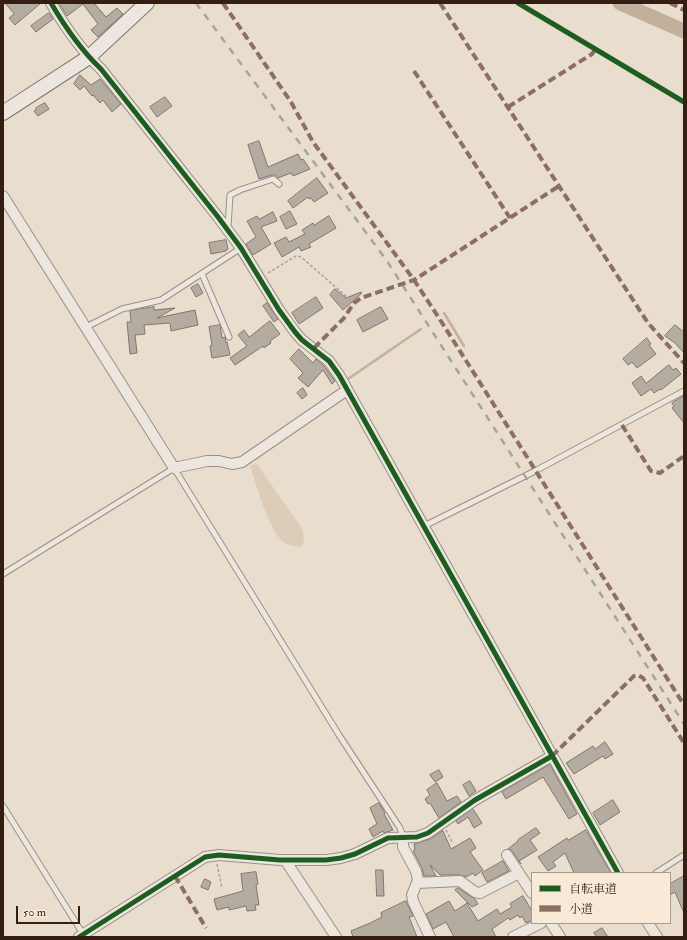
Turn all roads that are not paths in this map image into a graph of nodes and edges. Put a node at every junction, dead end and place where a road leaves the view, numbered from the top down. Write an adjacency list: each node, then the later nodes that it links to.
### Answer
1 (51, 3): 3 (street)
2 (148, 3): 3 (main road)
3 (89, 57): 4 (main road); 7 (street)
4 (3, 113)
5 (279, 184): 7 (lane)
6 (3, 196): 10 (street)
7 (228, 231): 8 (street)
8 (241, 248): 9 (lane); 12 (street)
9 (202, 274): 10 (lane); 11 (lane)
10 (86, 327): 14 (street)
11 (229, 337)
12 (348, 390): 14 (street); 15 (street)
13 (684, 391): 15 (lane)
14 (174, 468): 16 (lane); 19 (lane)
15 (424, 526): 17 (street)
16 (3, 574)
17 (552, 756): 19 (street); 23 (street)
18 (3, 806): 31 (lane)
19 (403, 837): 22 (street); 26 (street)
20 (507, 855): 25 (street)
21 (684, 855): 24 (lane)
22 (285, 860): 31 (street); 32 (street)
23 (617, 872)
24 (658, 872)
25 (519, 873): 26 (street); 27 (street)
26 (417, 883): 33 (street)
27 (531, 891)
28 (539, 924): 34 (street)
29 (552, 924): 35 (street)
30 (649, 924): 36 (street)
31 (82, 936)
32 (336, 937)
33 (430, 937)
34 (513, 937)
35 (560, 937)
36 (657, 937)

